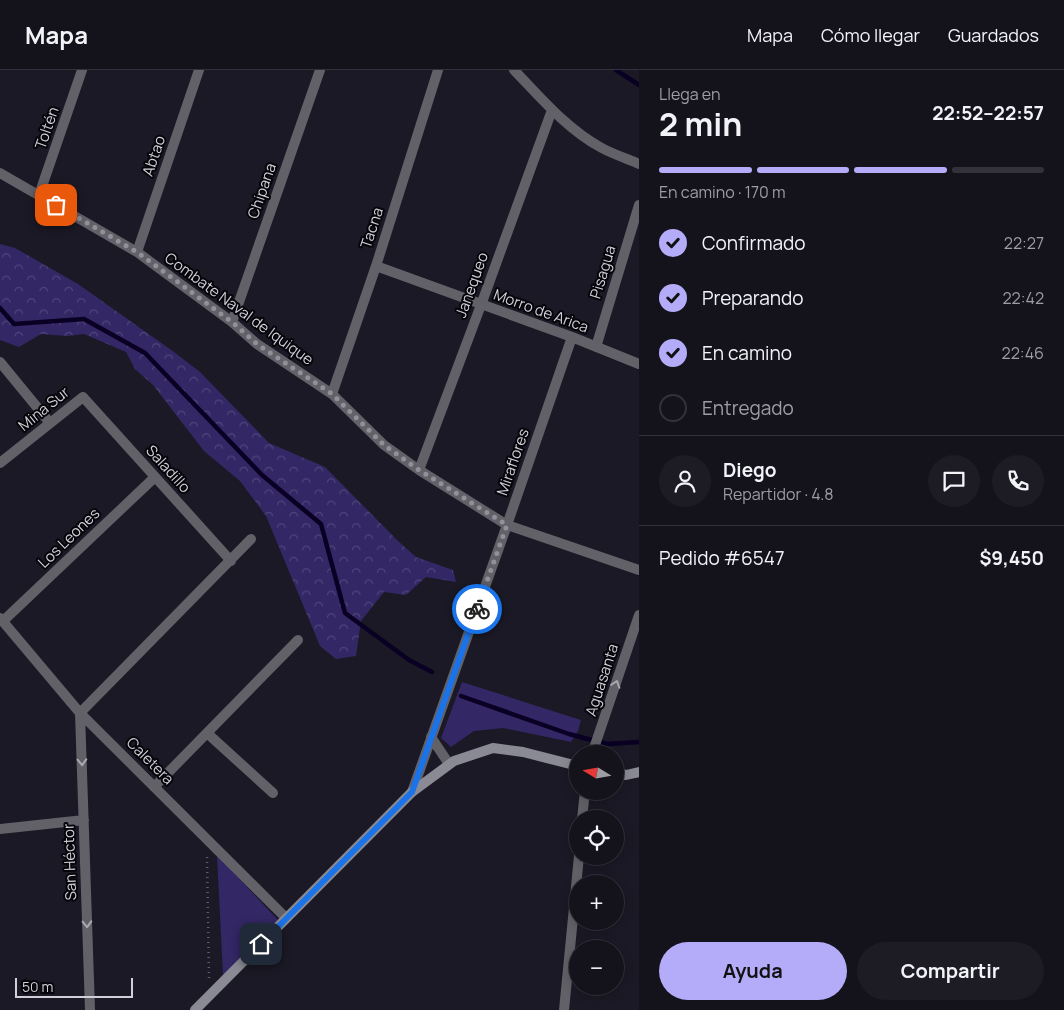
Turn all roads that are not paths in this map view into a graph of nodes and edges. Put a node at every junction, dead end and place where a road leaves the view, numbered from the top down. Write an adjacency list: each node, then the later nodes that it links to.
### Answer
1 (82, 70): 9 (street, Toltén)
2 (200, 70): 11 (street, Abtao)
3 (320, 70): 14 (street, Chipana)
4 (438, 70): 12 (street, Tacna)
5 (514, 70): 6 (street)
6 (552, 110): 7 (street); 13 (street, Janequeo)
7 (639, 164)
8 (0, 173): 9 (street, Combate Naval de Iquique)
9 (39, 196): 11 (street, Combate Naval de Iquique)
10 (639, 205): 16 (street, Pisagua)
11 (137, 252): 14 (street, Combate Naval de Iquique)
12 (376, 266): 13 (street, Morro de Arica); 19 (street, Tacna)
13 (481, 305): 15 (street, Morro de Arica); 23 (street, Janequeo)
14 (232, 322): 19 (street, Combate Naval de Iquique)
15 (572, 338): 16 (street, Morro de Arica); 25 (street, Miraflores)
16 (596, 347): 18 (street, Morro de Arica)
17 (0, 362): 21 (street)
18 (639, 364)
19 (332, 394): 23 (street, Combate Naval de Iquique)
20 (83, 397): 21 (street, Mina Sur); 24 (street, Saladillo)
21 (50, 423): 22 (street, Mina Sur)
22 (0, 463)
23 (419, 470): 25 (street, Combate Naval de Iquique)
24 (155, 477): 27 (street, Saladillo); 30 (street, Los Leones)
25 (507, 525): 28 (street, Combate Naval de Iquique); 34 (street, Miraflores)
26 (251, 539): 27 (street)
27 (231, 561): 32 (street)
28 (639, 570)
29 (639, 615): 35 (street, Aguasanta, one-way to 29)
30 (1, 620): 32 (street, Caletera)
31 (298, 640): 33 (street)
32 (80, 713): 40 (street, Caletera); 43 (street, San Héctor, one-way to 43)
33 (207, 733): 40 (street); 42 (street)
34 (431, 737): 36 (street); 41 (street, Miraflores)
35 (595, 745)
36 (449, 764): 37 (main road); 41 (main road)
37 (569, 764)
38 (639, 772): 39 (main road)
39 (624, 775)
40 (154, 786): 46 (street, Caletera)
41 (412, 792): 46 (main road)
42 (273, 793)
43 (84, 820): 44 (street); 47 (street, San Héctor, one-way to 47)
44 (0, 829)
45 (578, 865): 49 (street)
46 (286, 918): 48 (main road)
47 (90, 1010)
48 (195, 1010)
49 (564, 1010)

